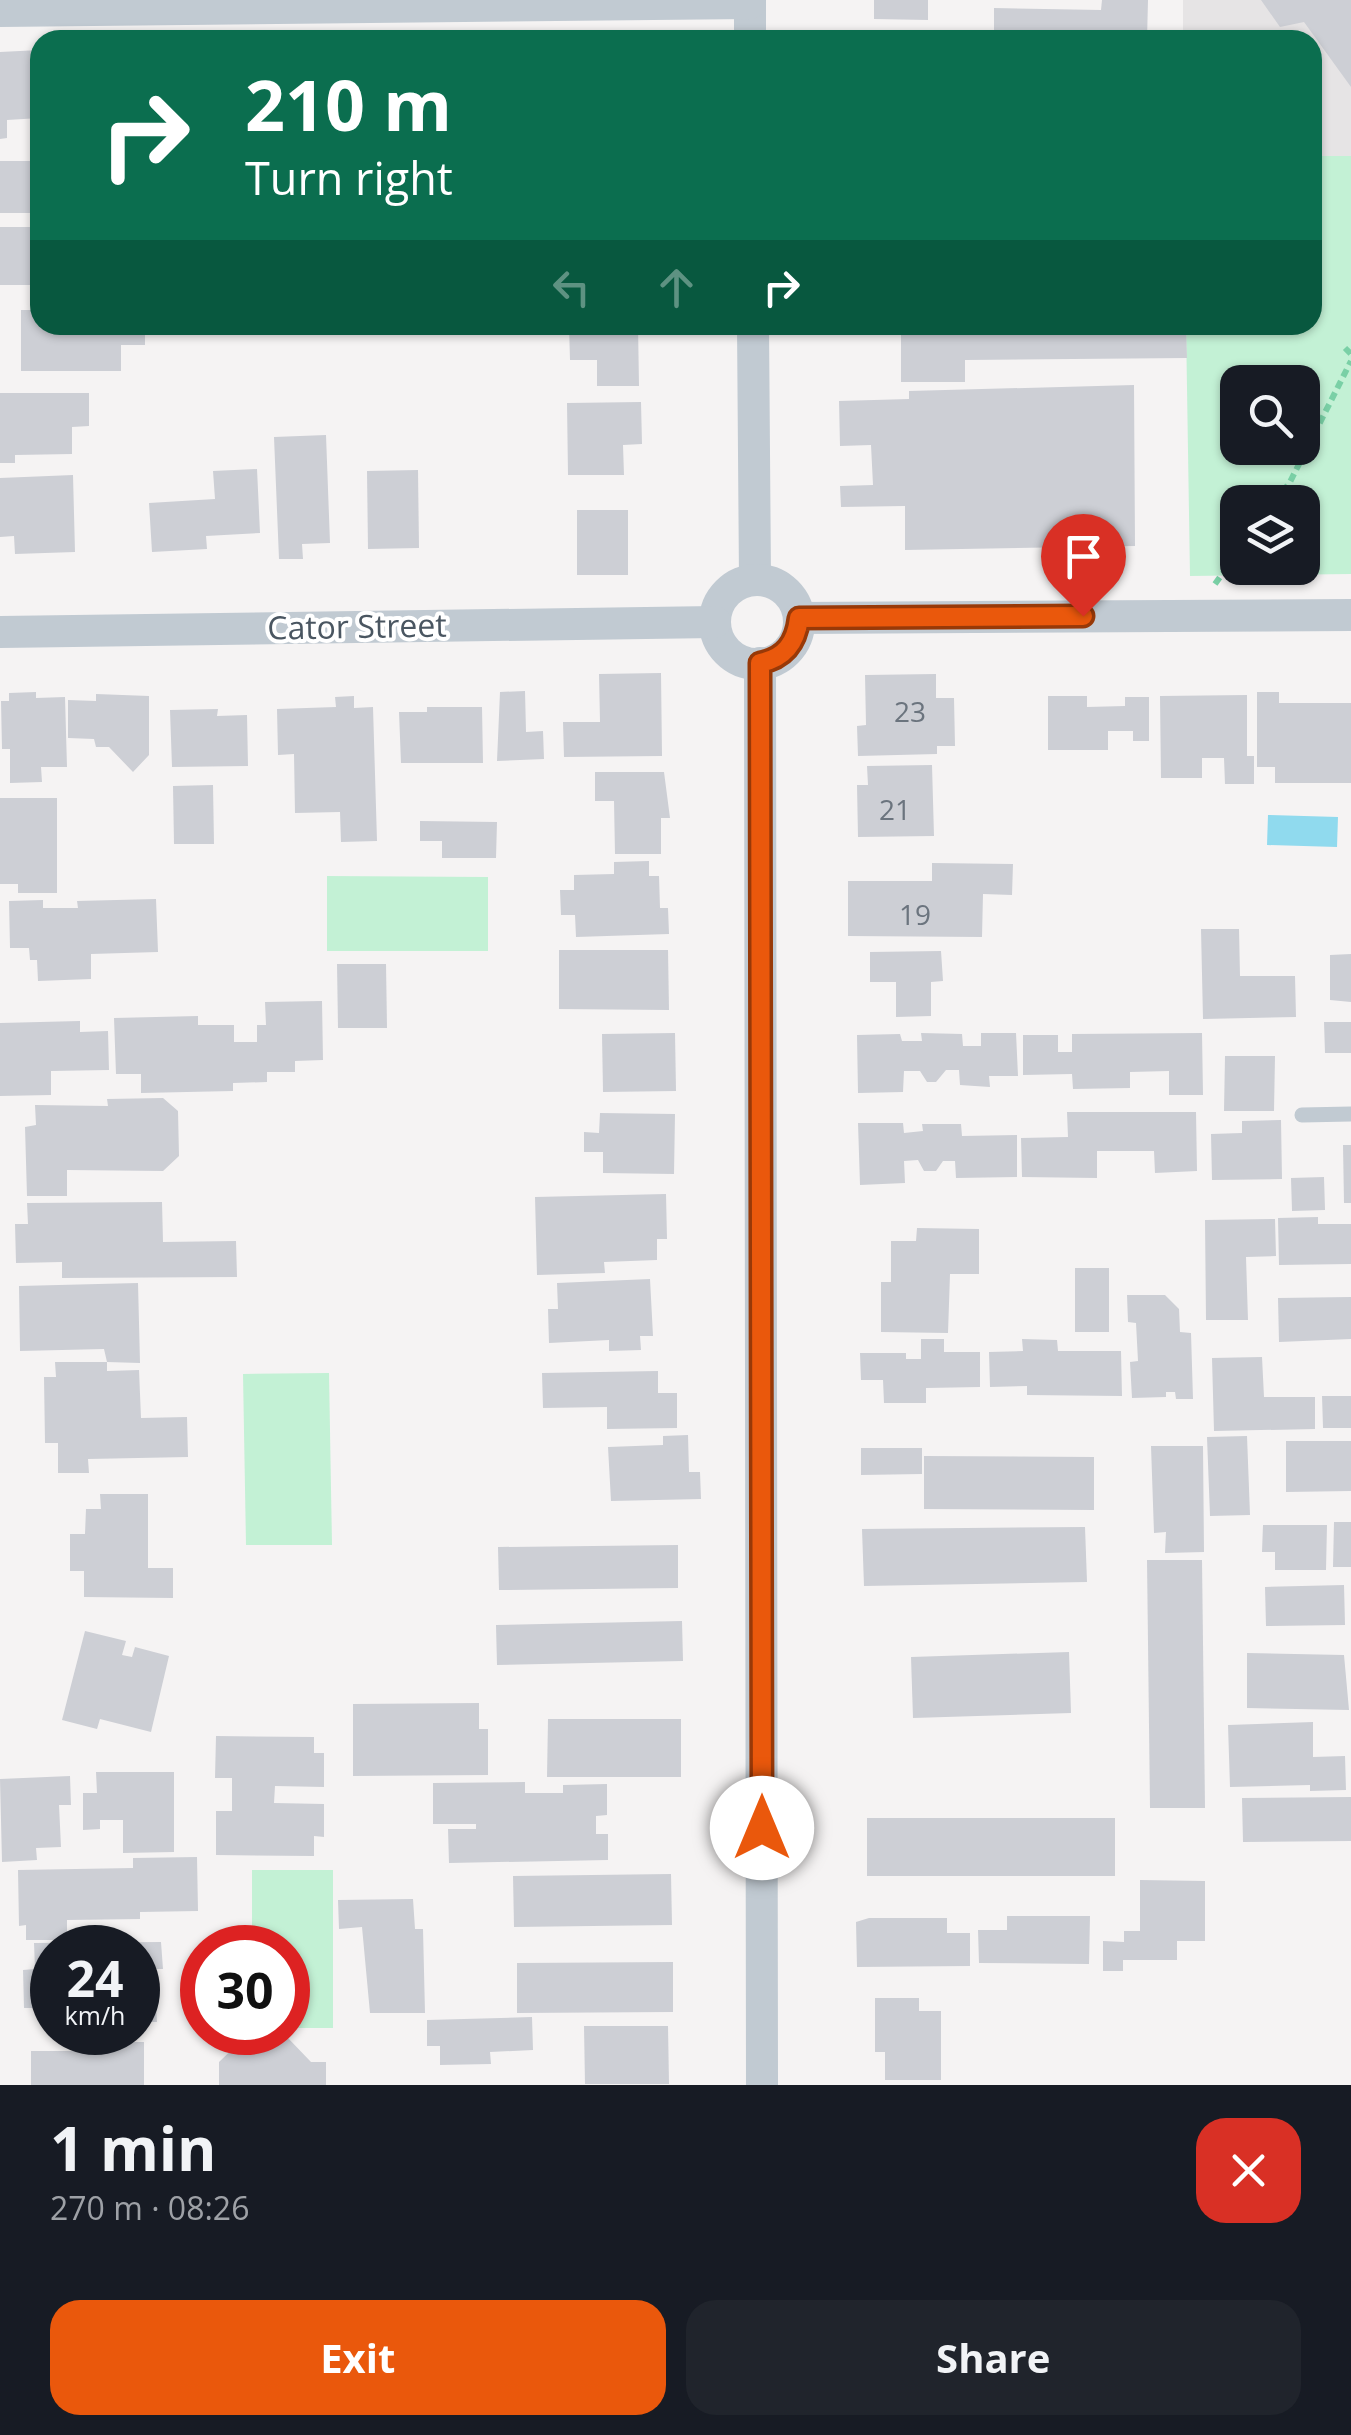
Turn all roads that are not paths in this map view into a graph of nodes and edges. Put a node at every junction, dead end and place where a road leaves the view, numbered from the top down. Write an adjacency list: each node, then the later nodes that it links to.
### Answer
1 (750, 2): 2 (street); 3 (street)
2 (0, 10)
3 (750, 30)
4 (753, 335): 5 (street)
5 (755, 580): 7 (street); 8 (street)
6 (1351, 615): 7 (street)
7 (799, 618): 10 (street)
8 (715, 622): 9 (street, Cator Street); 10 (street)
9 (0, 632)
10 (760, 663): 13 (street)
11 (1302, 1114): 12 (lane)
12 (1351, 1114)
13 (762, 2085)

